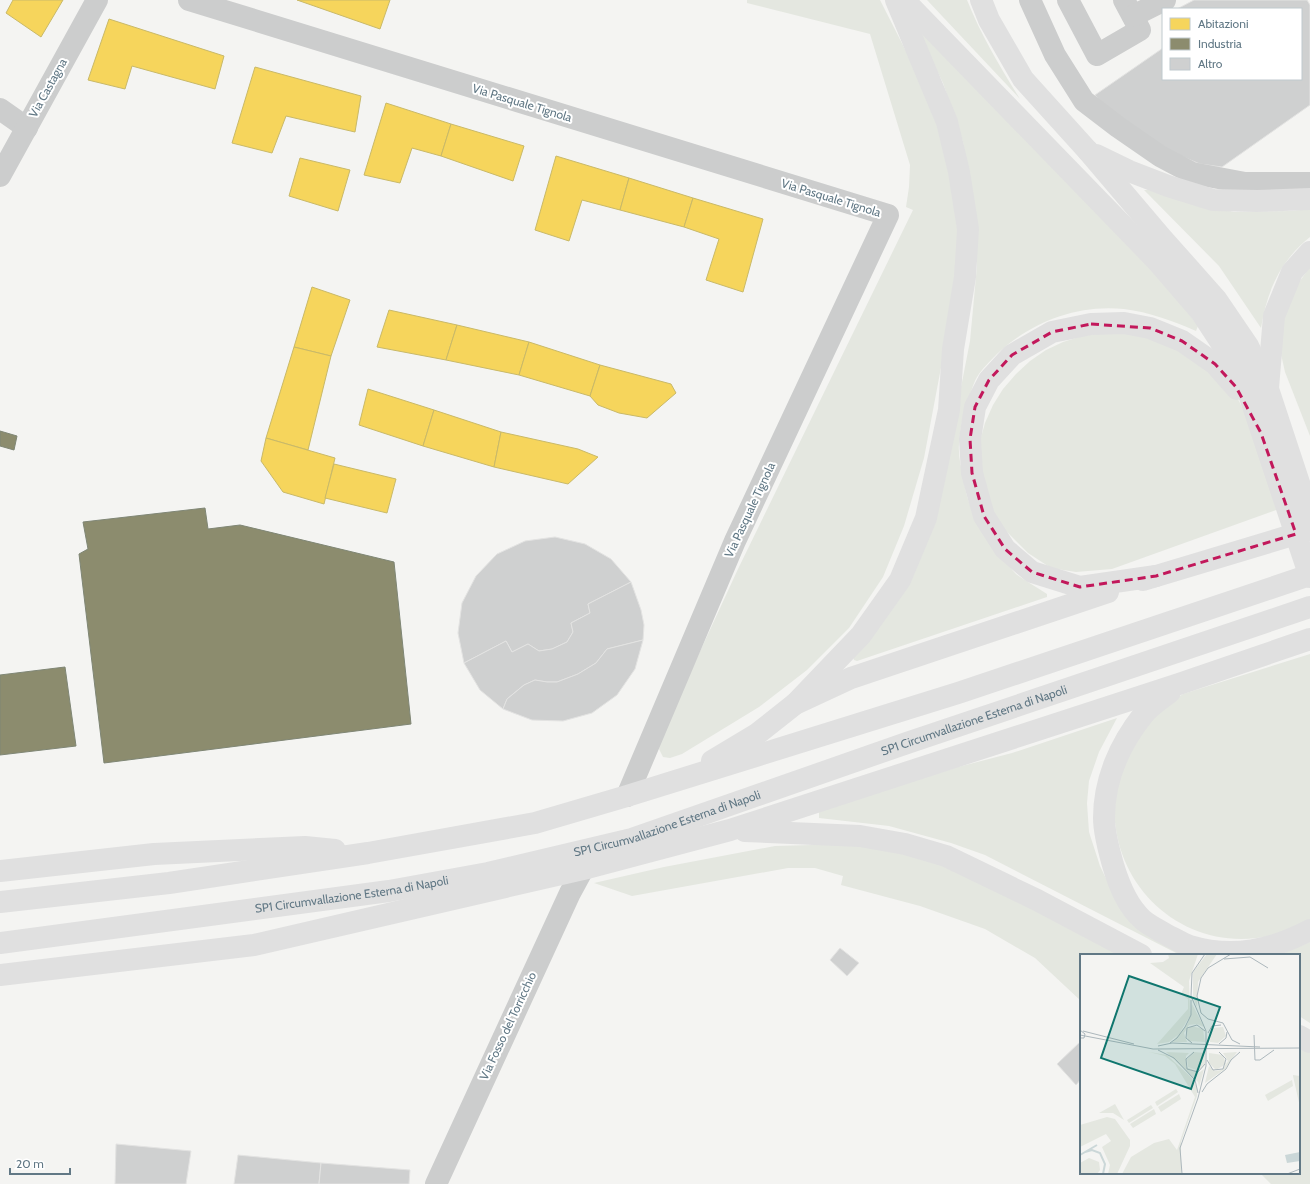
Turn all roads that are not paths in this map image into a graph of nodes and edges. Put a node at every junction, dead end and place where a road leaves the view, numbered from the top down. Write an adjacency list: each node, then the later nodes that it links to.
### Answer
1 (97, 0): 11 (street, Via Castagna)
2 (189, 0): 28 (street, Via Pasquale Tignola)
3 (896, 0): 26 (main road)
4 (904, 0): 18 (main road)
5 (981, 0): 12 (main road)
6 (1030, 0): 14 (street)
7 (1068, 0): 9 (street)
8 (1165, 0): 9 (street)
9 (1129, 8)
10 (0, 109): 11 (street)
11 (27, 128): 13 (street, Via Castagna)
12 (1088, 151): 15 (main road); 17 (main road)
13 (0, 176)
14 (1310, 183)
15 (1310, 199)
16 (1310, 252): 17 (main road)
17 (1268, 389): 19 (main road)
18 (1262, 433): 19 (main road); 21 (main road)
19 (1301, 511): 22 (main road)
20 (1310, 530): 21 (main road)
21 (1156, 576): 26 (main road)
22 (1310, 576): 27 (main road)
23 (1310, 607): 29 (main road, SP1 Circumvallazione Esterna di Napoli)
24 (1310, 639): 25 (main road)
25 (1179, 684): 30 (main road); 35 (main road)
26 (795, 704): 27 (main road)
27 (684, 779): 28 (main road)
28 (627, 796): 31 (main road)
29 (661, 829): 30 (main road); 36 (main road, SP1 Circumvallazione Esterna di Napoli)
30 (730, 830): 32 (main road); 37 (main road)
31 (368, 853): 33 (main road); 34 (main road)
32 (583, 869): 38 (main road); 41 (street, Via Fosso del Torricchio)
33 (0, 871)
34 (0, 902)
35 (1310, 930)
36 (0, 943)
37 (1139, 954)
38 (0, 975)
39 (1300, 1037): 40 (main road)
40 (1310, 1042)
41 (436, 1184)

